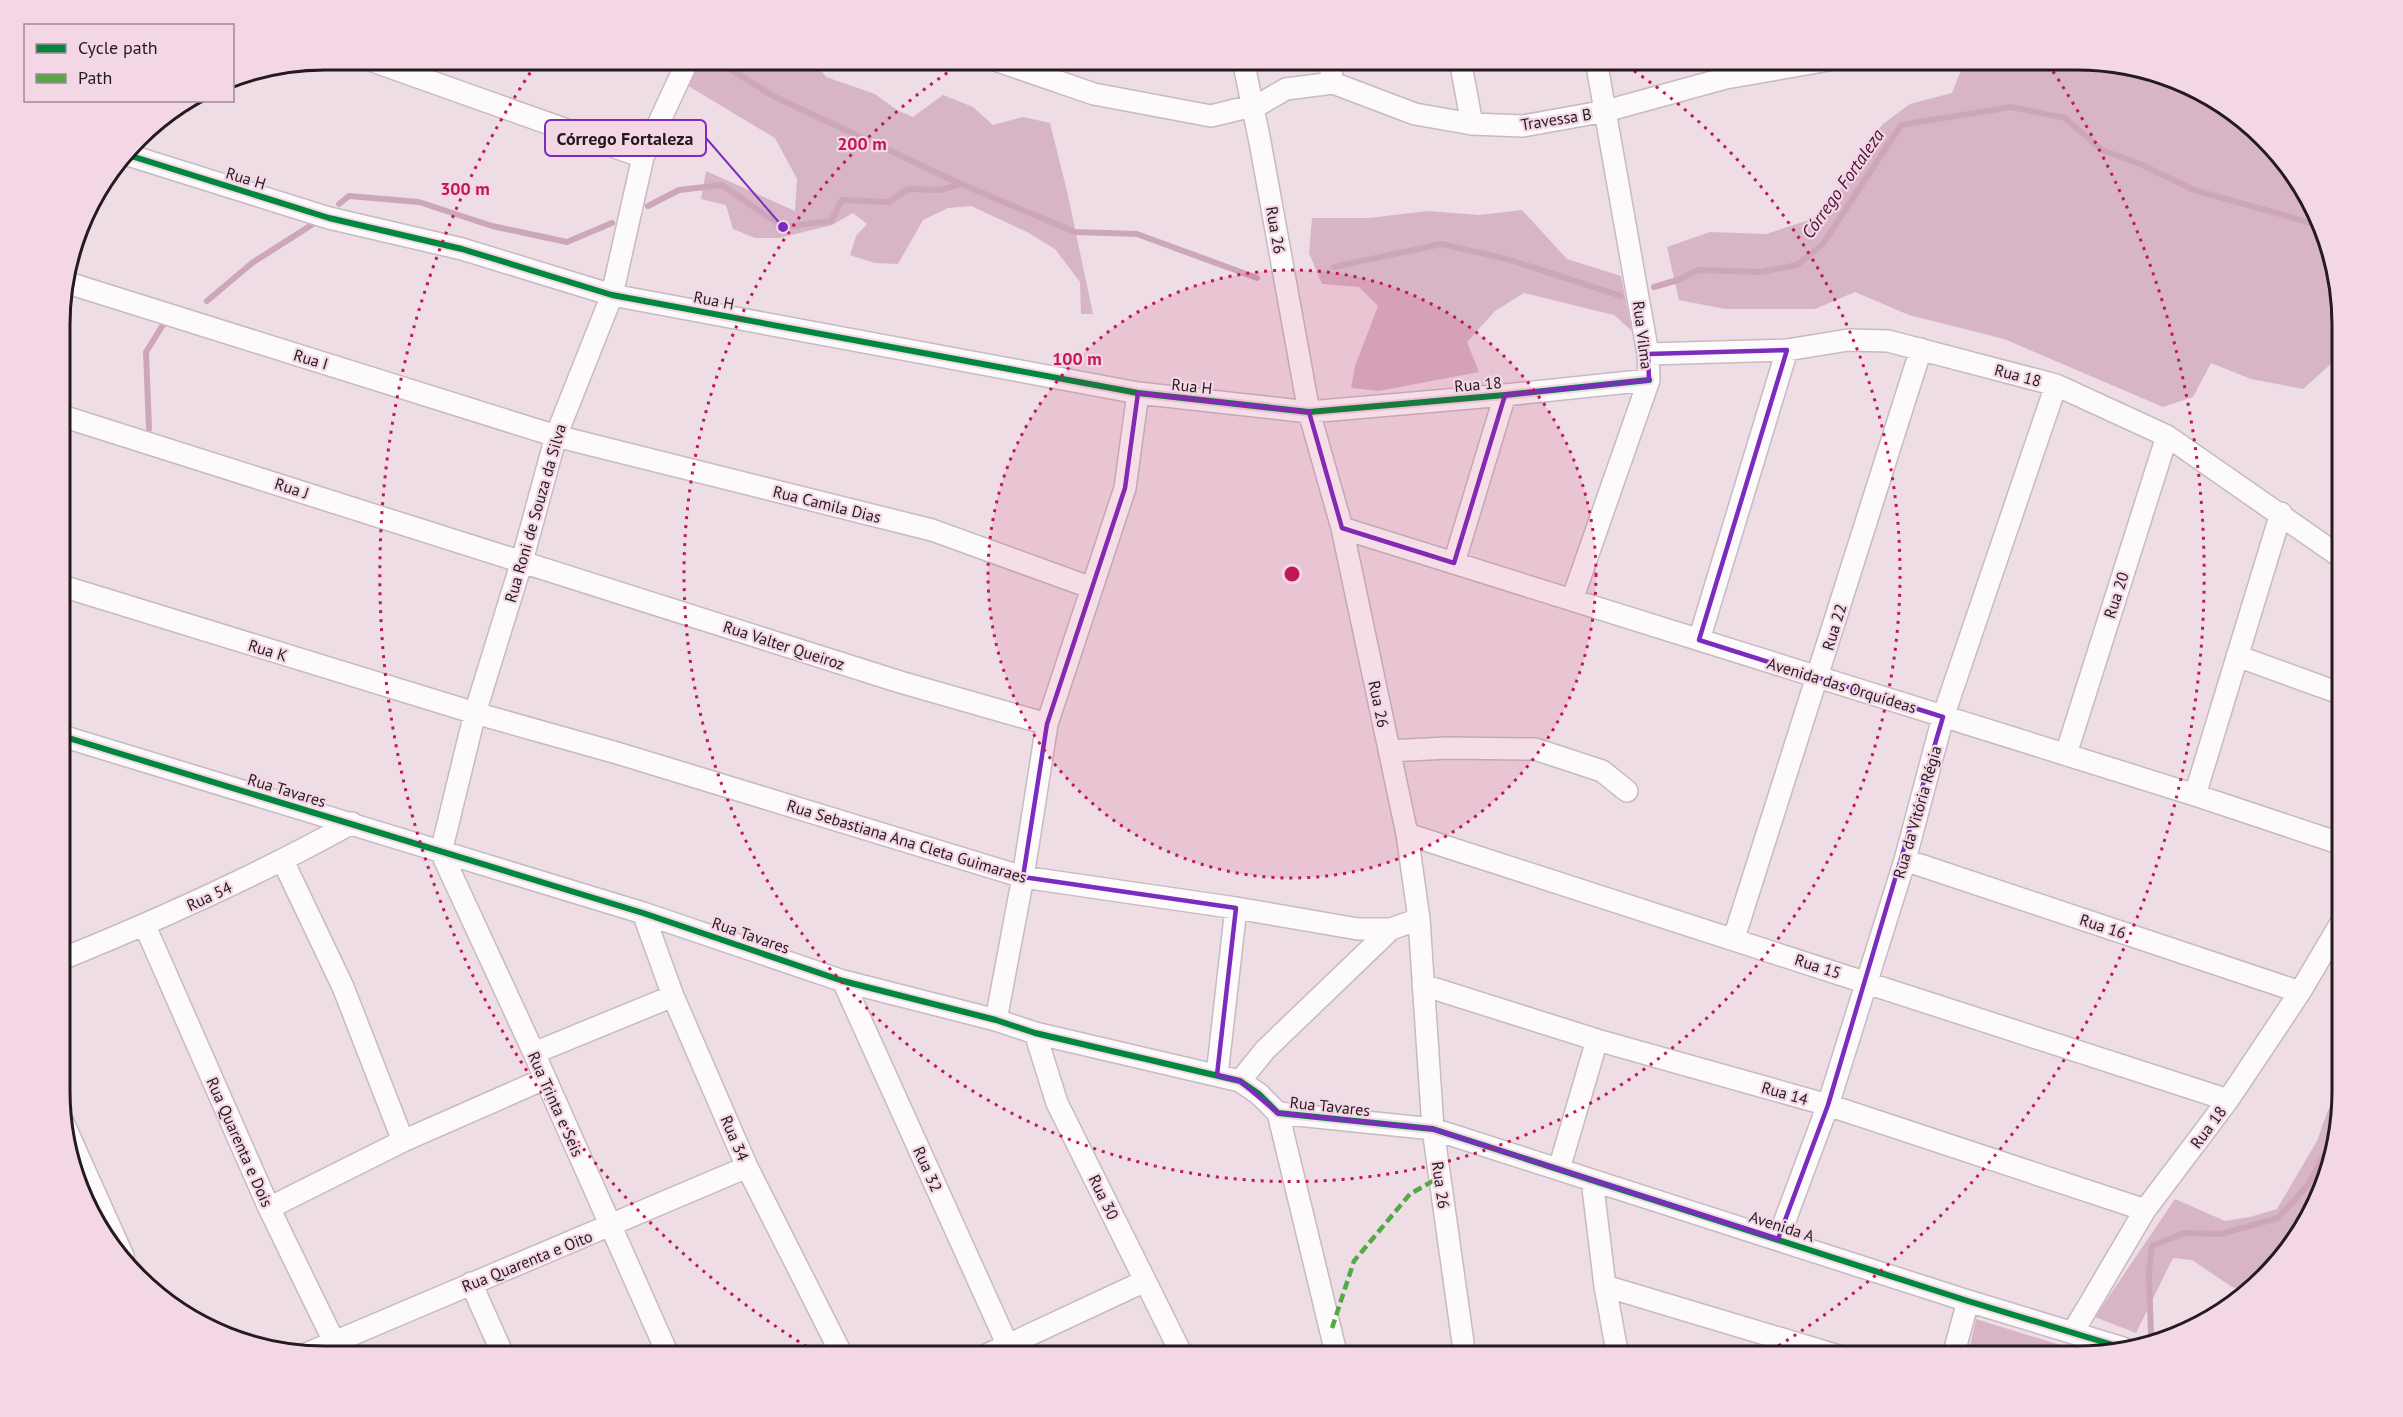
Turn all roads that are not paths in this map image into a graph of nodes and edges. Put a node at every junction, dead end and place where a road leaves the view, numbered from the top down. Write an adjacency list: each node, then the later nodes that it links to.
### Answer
1 (395, 70): 14 (street)
2 (684, 70): 14 (street, Rua Roni de Souza da Silva)
3 (1038, 70): 10 (street, Travessa B)
4 (1244, 70): 10 (street, Rua 26)
5 (1331, 70): 9 (street)
6 (1462, 70): 12 (street)
7 (1598, 70): 11 (street, Rua Vilma)
8 (1722, 70): 11 (street, Travessa B)
9 (1333, 83): 10 (street, Travessa B); 12 (street, Travessa B)
10 (1253, 107): 24 (street, Rua 26)
11 (1606, 111): 12 (street, Travessa B); 19 (street, Rua Vilma)
12 (1472, 124)
13 (134, 157): 16 (street, Rua H)
14 (641, 167): 16 (street, Rua Roni de Souza da Silva)
15 (74, 285): 26 (street, Rua I)
16 (612, 295): 22 (street, Rua H); 26 (street, Rua Roni de Souza da Silva)
17 (1921, 349): 18 (street, Rua 18); 21 (street, Rua 18); 38 (street, Rua 22)
18 (1787, 350): 19 (street, Rua 18); 36 (street)
19 (1648, 354): 20 (street, Rua Vilma)
20 (1649, 380): 23 (street, Rua 18); 35 (street, Rua Vilma)
21 (2056, 385): 27 (street, Rua 18); 41 (street, Rua da Vitória Régia)
22 (1138, 393): 24 (street, Rua H); 34 (street)
23 (1505, 395): 24 (street, Rua 18); 32 (street)
24 (1309, 412): 29 (street, Rua 26)
25 (70, 419): 31 (street, Rua J)
26 (556, 436): 31 (street, Rua Roni de Souza da Silva); 34 (street, Rua Camila Dias)
27 (2167, 436): 28 (street, Rua 18); 45 (street, Rua 20)
28 (2281, 513): 30 (street, Rua 18); 37 (street)
29 (1342, 528): 32 (street, Avenida das Orquídeas); 44 (street, Rua 26)
30 (2332, 551)
31 (522, 561): 40 (street, Rua Roni de Souza da Silva); 42 (street, Rua Valter Queiroz)
32 (1454, 563): 35 (street, Avenida das Orquídeas)
33 (70, 588): 40 (street, Rua K)
34 (1092, 588): 42 (street)
35 (1572, 600): 36 (street, Avenida das Orquídeas)
36 (1699, 640): 38 (street, Avenida das Orquídeas)
37 (2237, 656): 39 (street); 47 (street)
38 (1818, 677): 41 (street, Avenida das Orquídeas); 60 (street, Rua 22)
39 (2332, 690)
40 (475, 713): 51 (street, Rua Roni de Souza da Silva); 54 (street, Rua Sebastiana Ana Cleta Guimaraes)
41 (1943, 717): 45 (street, Avenida das Orquídeas); 52 (street, Rua da Vitória Régia)
42 (1047, 724): 54 (street)
43 (70, 737): 48 (street, Rua Tavares)
44 (1389, 751): 46 (street); 49 (street, Rua 26)
45 (2066, 754): 47 (street, Avenida das Orquídeas)
46 (1627, 791)
47 (2195, 795): 50 (street, Avenida das Orquídeas)
48 (352, 824): 51 (street, Rua Tavares); 53 (street, Rua 54)
49 (1407, 834): 57 (street, Rua 26); 60 (street, Rua 15)
50 (2332, 841)
51 (441, 852): 56 (street, Rua Tavares); 71 (street, Rua Trinta e Seis)
52 (1905, 860): 64 (street, Rua da Vitória Régia); 66 (street, Rua 16)
53 (284, 861): 58 (street, Rua 54); 79 (street)
54 (1023, 877): 55 (street, Rua Sebastiana Ana Cleta Guimaraes); 68 (street)
55 (1236, 908): 59 (street, Rua Sebastiana Ana Cleta Guimaraes); 72 (street)
56 (643, 913): 63 (street, Rua Tavares); 67 (street, Rua 34)
57 (1419, 919): 59 (street, Rua Sebastiana Ana Cleta Guimaraes); 65 (street, Rua 26)
58 (145, 926): 62 (street, Rua 54); 84 (street, Rua Quarenta e Dois)
59 (1391, 930): 74 (street)
60 (1734, 938): 64 (street, Rua 15)
61 (2332, 938): 66 (street, Rua 18)
62 (70, 956)
63 (843, 981): 68 (street, Rua Tavares); 100 (street, Rua 32)
64 (1865, 981): 75 (street, Rua 15); 76 (street, Rua da Vitória Régia)
65 (1423, 985): 70 (street, Rua 14); 78 (street, Rua 26)
66 (2300, 992): 75 (street, Rua 18)
67 (673, 996): 71 (street); 81 (street, Rua 34)
68 (996, 1020): 69 (street, Rua Tavares)
69 (1035, 1033): 72 (street, Rua Tavares); 89 (street, Rua 30)
70 (1597, 1040): 76 (street, Rua 14); 82 (street)
71 (534, 1053): 73 (street, Rua Trinta e Seis)
72 (1217, 1075): 74 (street, Rua Tavares)
73 (544, 1079): 79 (street); 87 (street, Rua Trinta e Seis)
74 (1240, 1081): 77 (street, Rua Tavares)
75 (2228, 1100): 85 (street, Rua 18)
76 (1828, 1105): 85 (street, Rua 14); 88 (street, Rua da Vitória Régia)
77 (1278, 1113): 78 (street, Rua Tavares); 103 (street)
78 (1433, 1129): 82 (street, Avenida A); 104 (street, Rua 26)
79 (403, 1141): 84 (street)
80 (80, 1160): 86 (street)
81 (747, 1167): 87 (street, Rua Quarenta e Oito); 99 (street, Rua 34)
82 (1559, 1169): 83 (street, Avenida A)
83 (1592, 1180): 88 (street, Avenida A); 91 (street)
84 (269, 1208): 95 (street, Rua Quarenta e Dois)
85 (2145, 1210): 93 (street, Rua 18)
86 (110, 1226)
87 (610, 1227): 90 (street, Rua Quarenta e Oito); 98 (street, Rua Trinta e Seis)
88 (1778, 1239): 92 (street, Avenida A)
89 (1145, 1281): 101 (street); 102 (street, Rua 30)
90 (471, 1283): 96 (street, Rua Quarenta e Oito); 97 (street)
91 (1605, 1286): 105 (street); 106 (street)
92 (1968, 1301): 93 (street, Avenida A); 107 (street)
93 (2073, 1332): 94 (street, Avenida A)
94 (2111, 1344)
95 (336, 1346)
96 (346, 1346)
97 (499, 1346)
98 (664, 1346)
99 (837, 1346)
100 (1008, 1346)
101 (1018, 1346)
102 (1178, 1346)
103 (1334, 1346)
104 (1463, 1346)
105 (1616, 1346)
106 (1805, 1346)
107 (1956, 1346)

